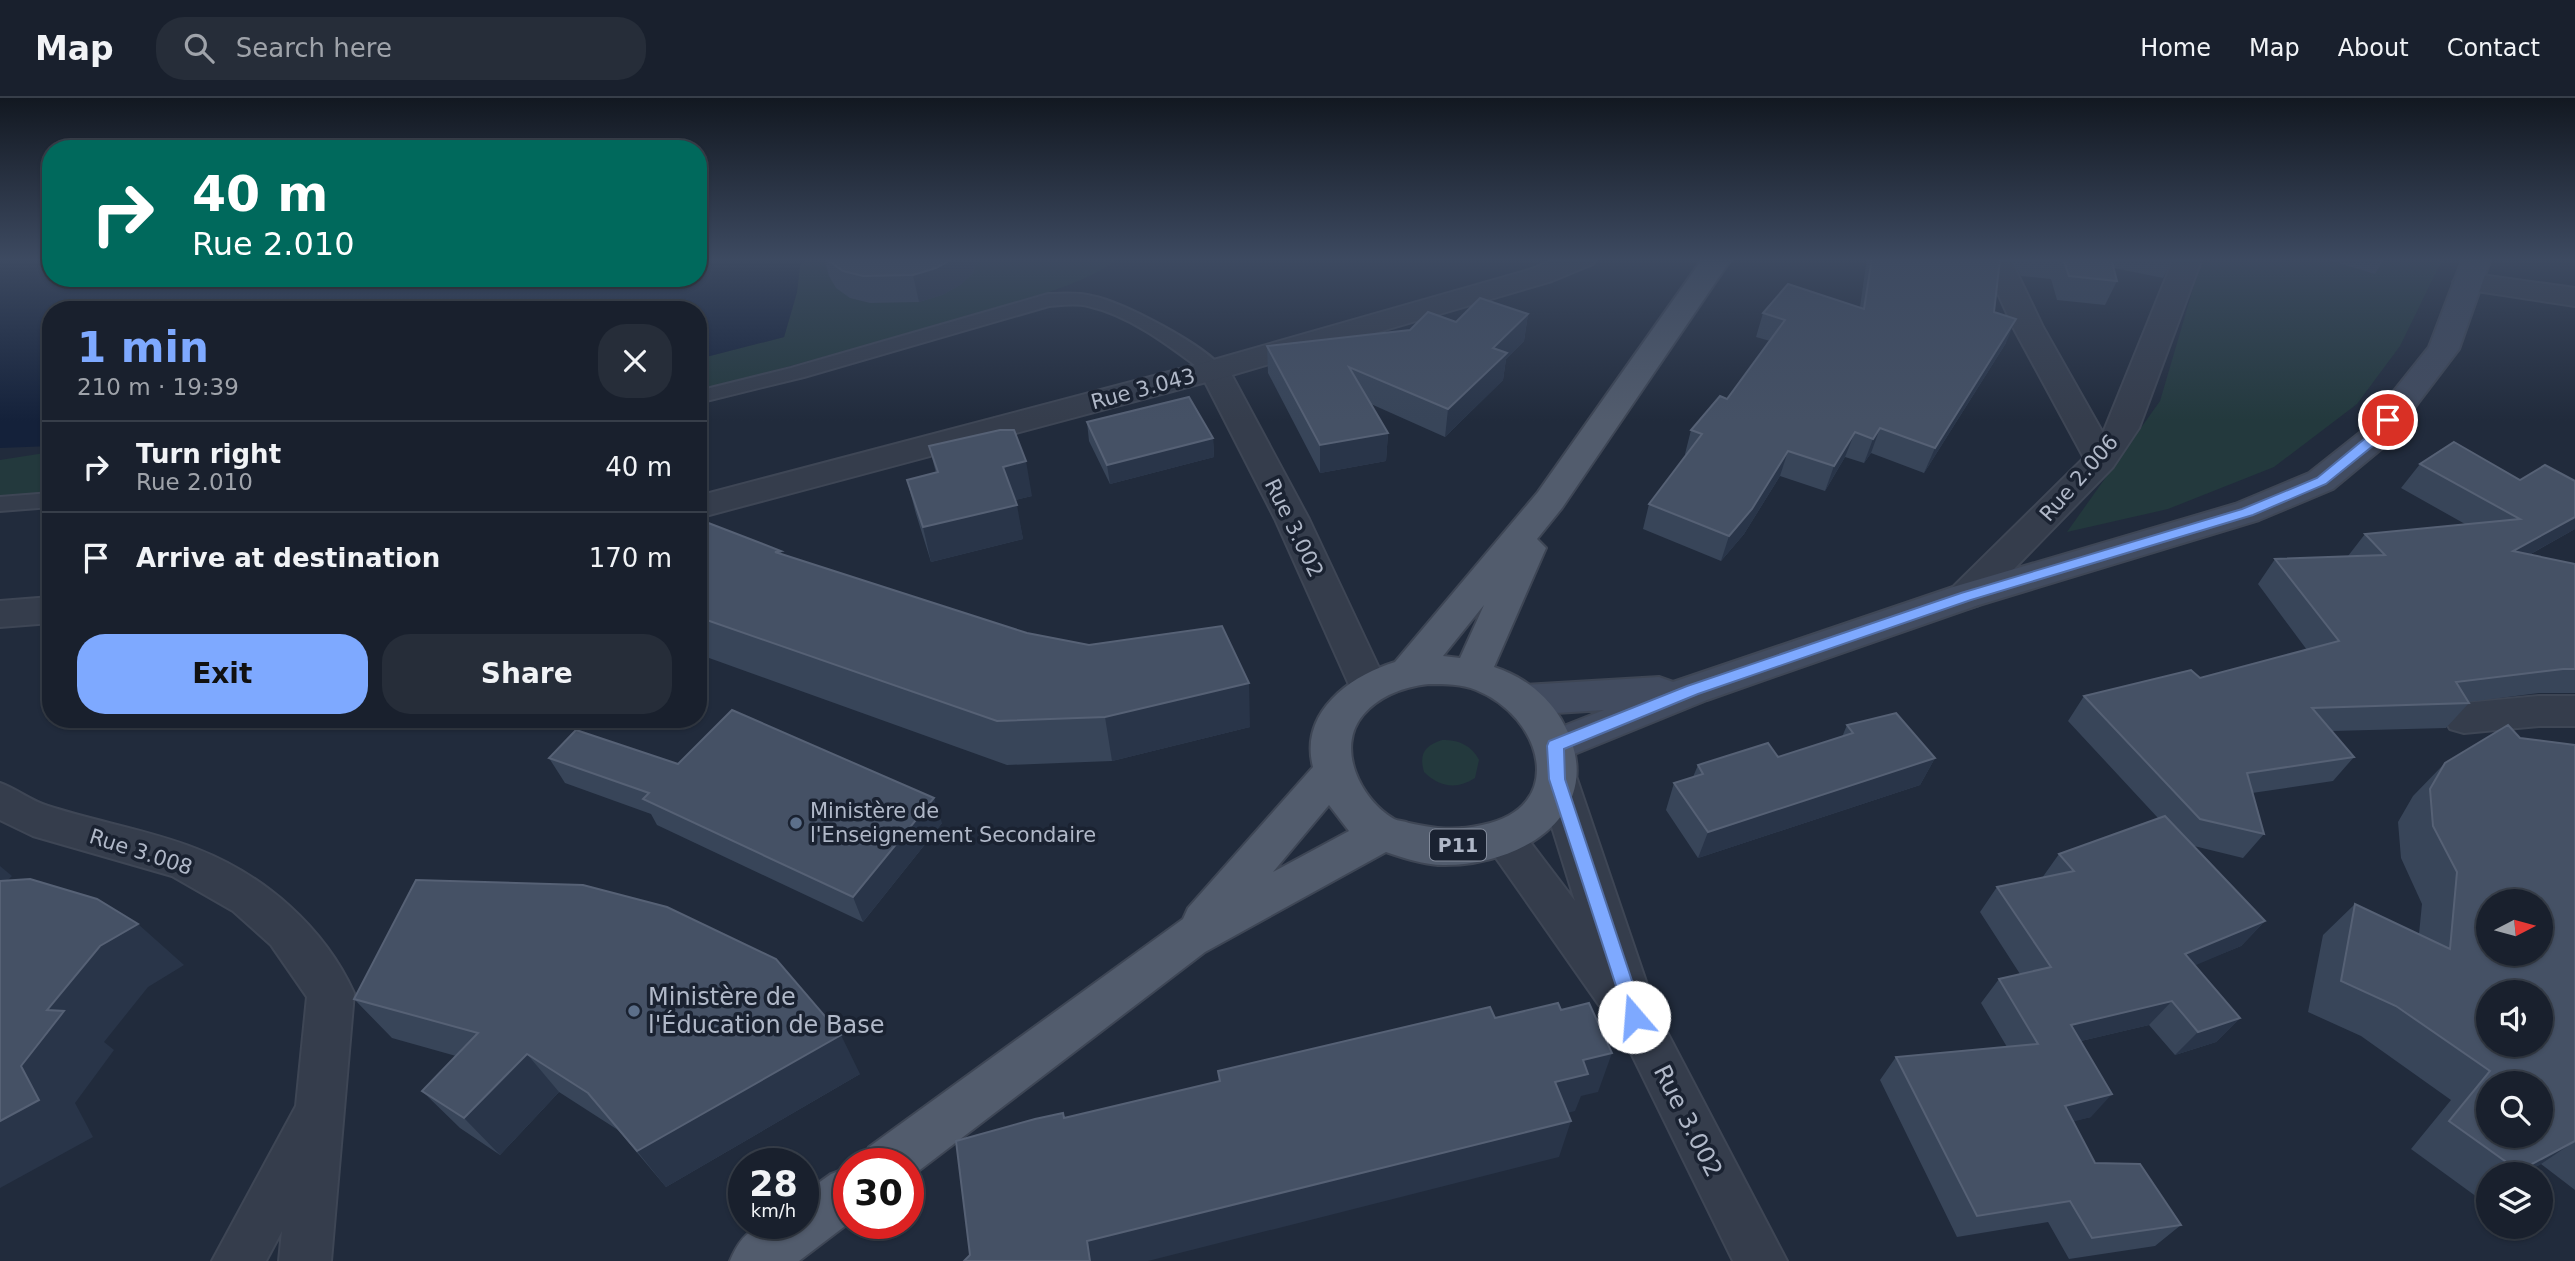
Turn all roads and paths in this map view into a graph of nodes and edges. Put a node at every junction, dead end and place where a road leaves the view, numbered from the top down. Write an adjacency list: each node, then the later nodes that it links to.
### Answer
1 (1006, 312): 9 (lane)
2 (1123, 312): 8 (lane)
3 (1413, 312): 8 (street, Rue 3.043)
4 (1680, 312): 11 (main road)
5 (2021, 312): 10 (street)
6 (2167, 312): 10 (street, Rue 2.006)
7 (2457, 312): 15 (main road)
8 (1214, 370): 14 (street, Rue 3.043); 20 (street, Rue 3.002)
9 (707, 395)
10 (2101, 460): 15 (street, Rue 2.006)
11 (1550, 500): 18 (main road); 19 (main road)
12 (42, 501): 13 (lane)
13 (0, 504)
14 (707, 506)
15 (1966, 596): 21 (main road)
16 (42, 611): 17 (street)
17 (2, 616)
18 (1409, 673): 19 (main road); 20 (main road)
19 (1472, 674): 22 (main road)
20 (1369, 687): 26 (main road)
21 (1693, 690): 22 (main road); 25 (main road)
22 (1524, 701): 25 (main road)
23 (2575, 711): 24 (street)
24 (2464, 718)
25 (1556, 762): 29 (main road, P11); 31 (street, Rue 3.002)
26 (1333, 772): 28 (main road); 30 (main road)
27 (0, 800): 32 (street, Rue 3.008)
28 (1382, 834): 29 (main road, P11); 30 (main road)
29 (1503, 838): 31 (street)
30 (1189, 938): 33 (main road)
31 (1634, 1017): 38 (street, Rue 3.002)
32 (320, 1109): 35 (street); 36 (street, Rue 3.008)
33 (908, 1148)
34 (833, 1204): 37 (main road)
35 (238, 1261)
36 (305, 1261)
37 (756, 1261)
38 (1761, 1261)

